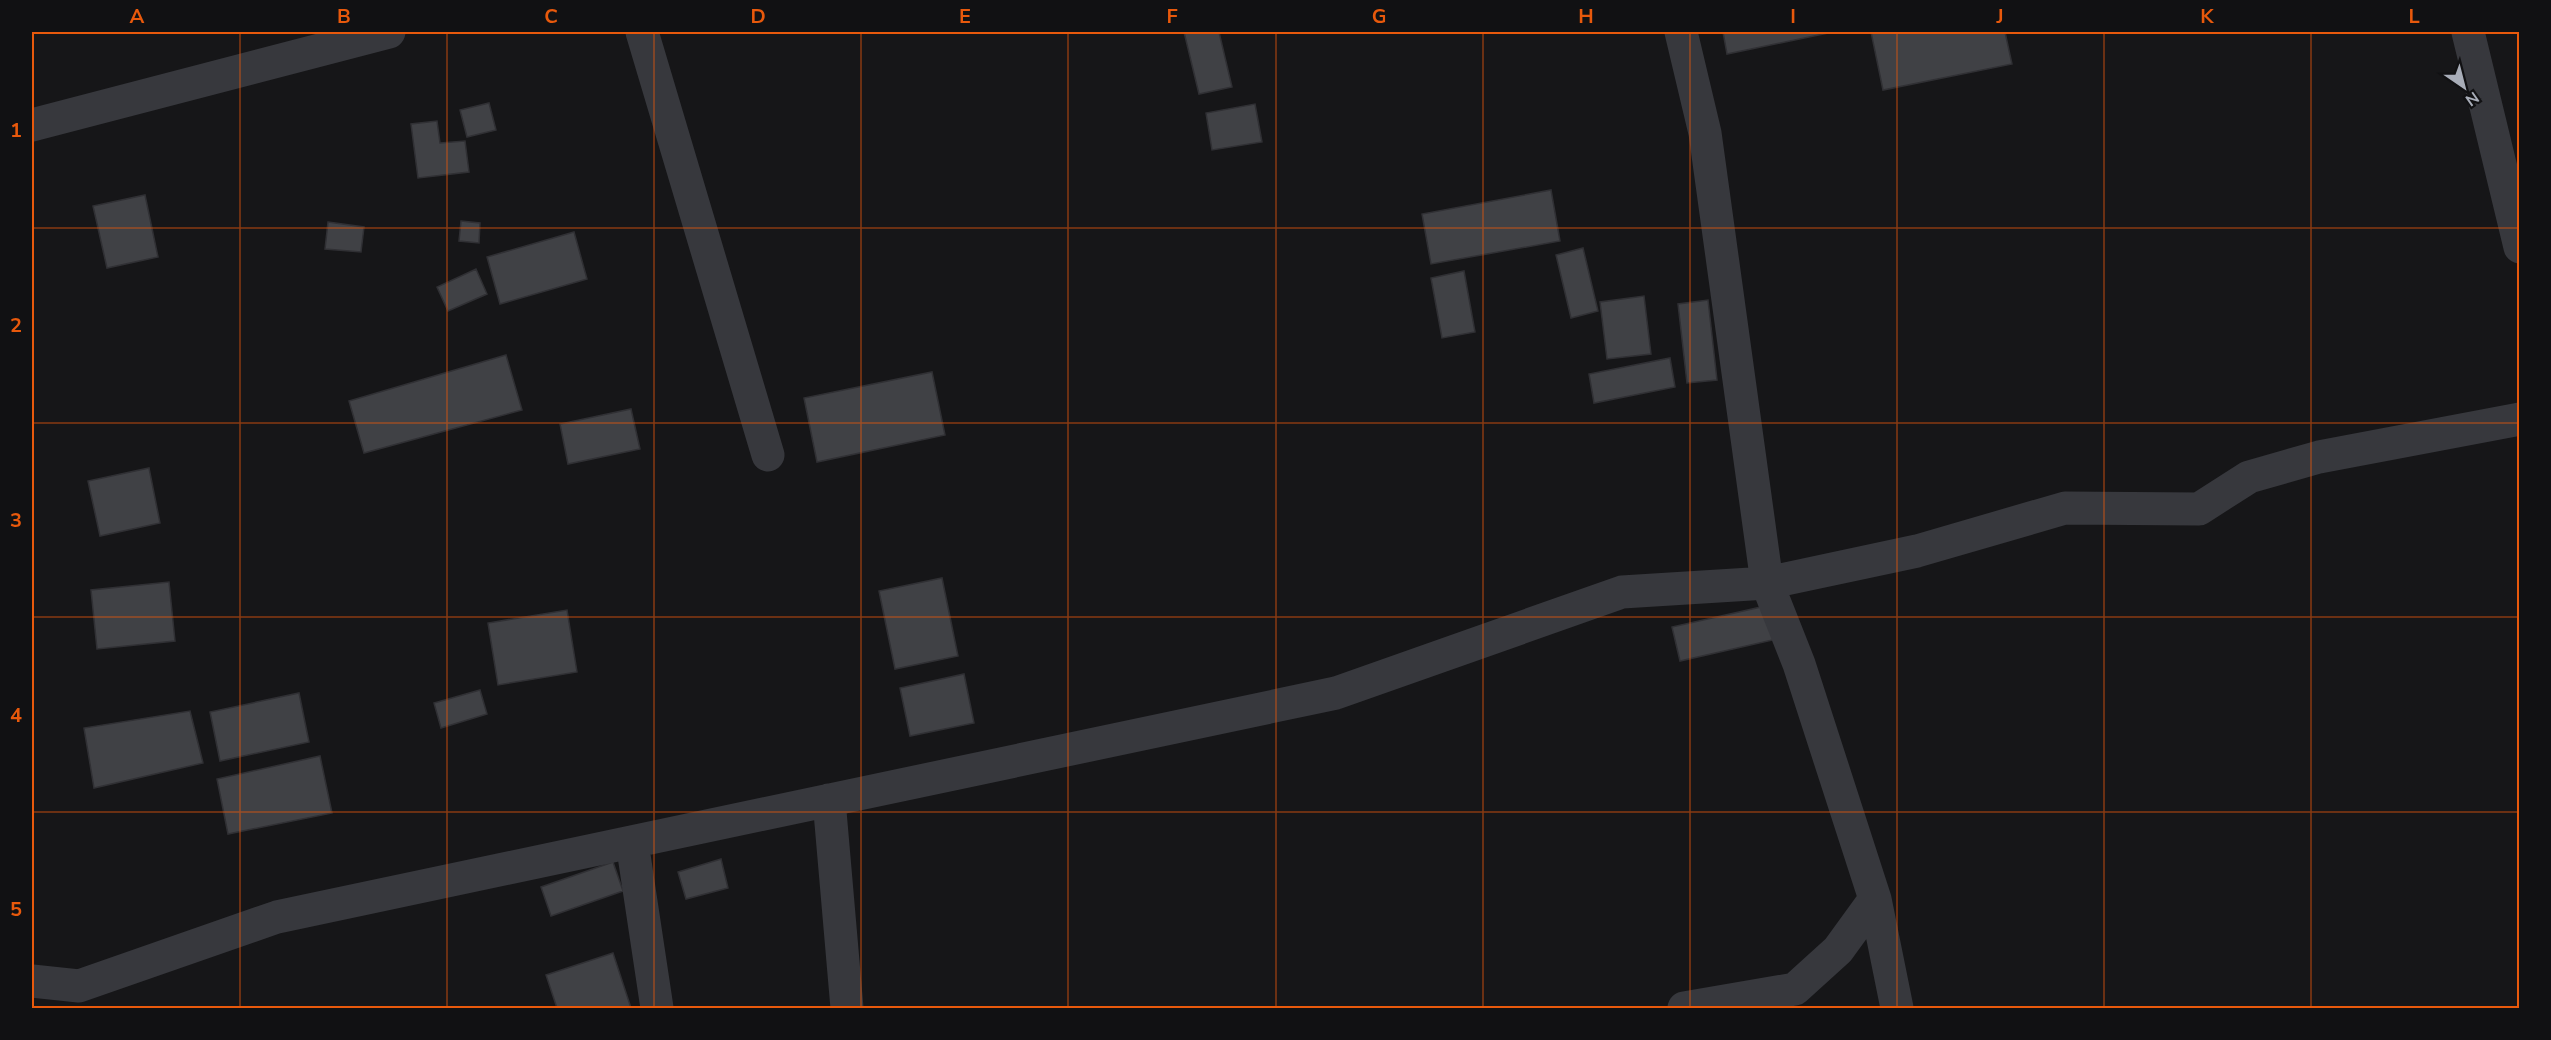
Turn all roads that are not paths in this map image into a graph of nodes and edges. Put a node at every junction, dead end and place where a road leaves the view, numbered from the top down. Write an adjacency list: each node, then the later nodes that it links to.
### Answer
1 (388, 32): 5 (street)
2 (642, 32): 8 (street)
3 (1681, 32): 9 (street)
4 (2468, 32): 6 (street)
5 (32, 125)
6 (2520, 247)
7 (2520, 419): 9 (street)
8 (768, 455)
9 (1767, 583): 10 (street); 12 (street)
10 (829, 800): 11 (street); 15 (street)
11 (632, 842): 13 (street); 14 (street)
12 (1875, 898): 16 (street); 17 (street)
13 (32, 981)
14 (657, 1008)
15 (847, 1008)
16 (1684, 1008)
17 (1897, 1008)

